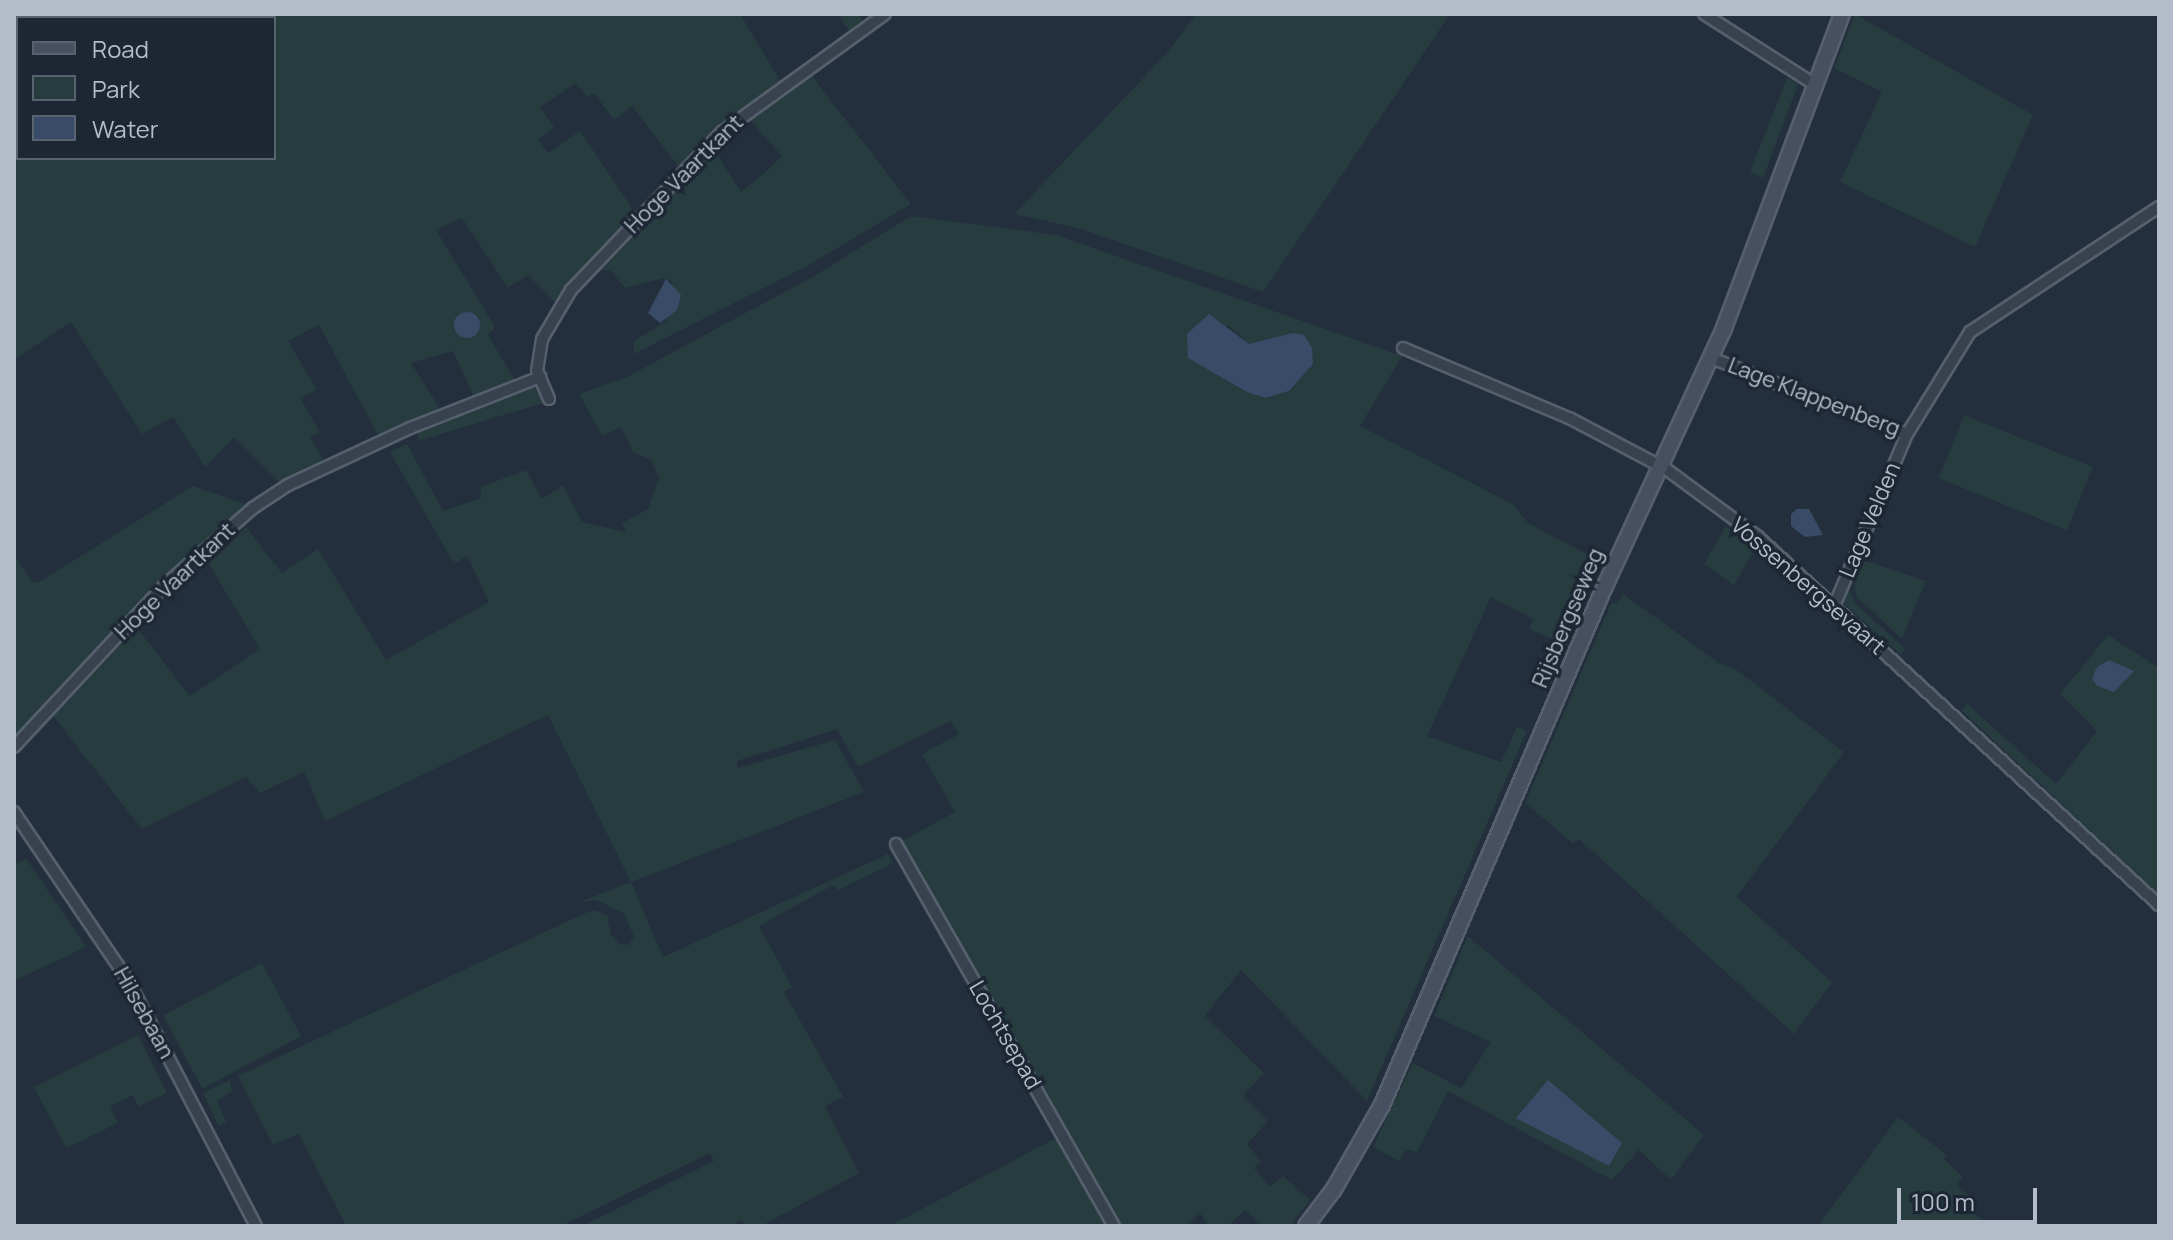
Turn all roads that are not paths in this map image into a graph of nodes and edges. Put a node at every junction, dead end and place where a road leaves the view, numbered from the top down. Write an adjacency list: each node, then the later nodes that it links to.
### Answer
1 (885, 14): 8 (street, Hoge Vaartkant)
2 (1704, 14): 4 (street)
3 (1842, 14): 4 (main road, Rijsbergseweg)
4 (1814, 84): 7 (main road, Rijsbergseweg)
5 (2159, 207): 10 (street, Lage Klappenberg)
6 (1403, 348): 11 (street, Vossenbergsevaart)
7 (1711, 358): 10 (street, Lage Klappenberg); 11 (main road, Rijsbergseweg)
8 (540, 377): 9 (street, Hoge Vaartkant); 13 (street, Hoge Vaartkant)
9 (549, 399)
10 (1907, 434): 12 (street, Lage Velden)
11 (1661, 466): 12 (street, Vossenbergsevaart); 19 (main road, Rijsbergseweg)
12 (1834, 606): 16 (street, Vossenbergsevaart)
13 (14, 747)
14 (14, 812): 17 (street, Hilsebaan)
15 (896, 844): 18 (street, Lochtsepad)
16 (2159, 905)
17 (256, 1226)
18 (1114, 1226)
19 (1306, 1226)

